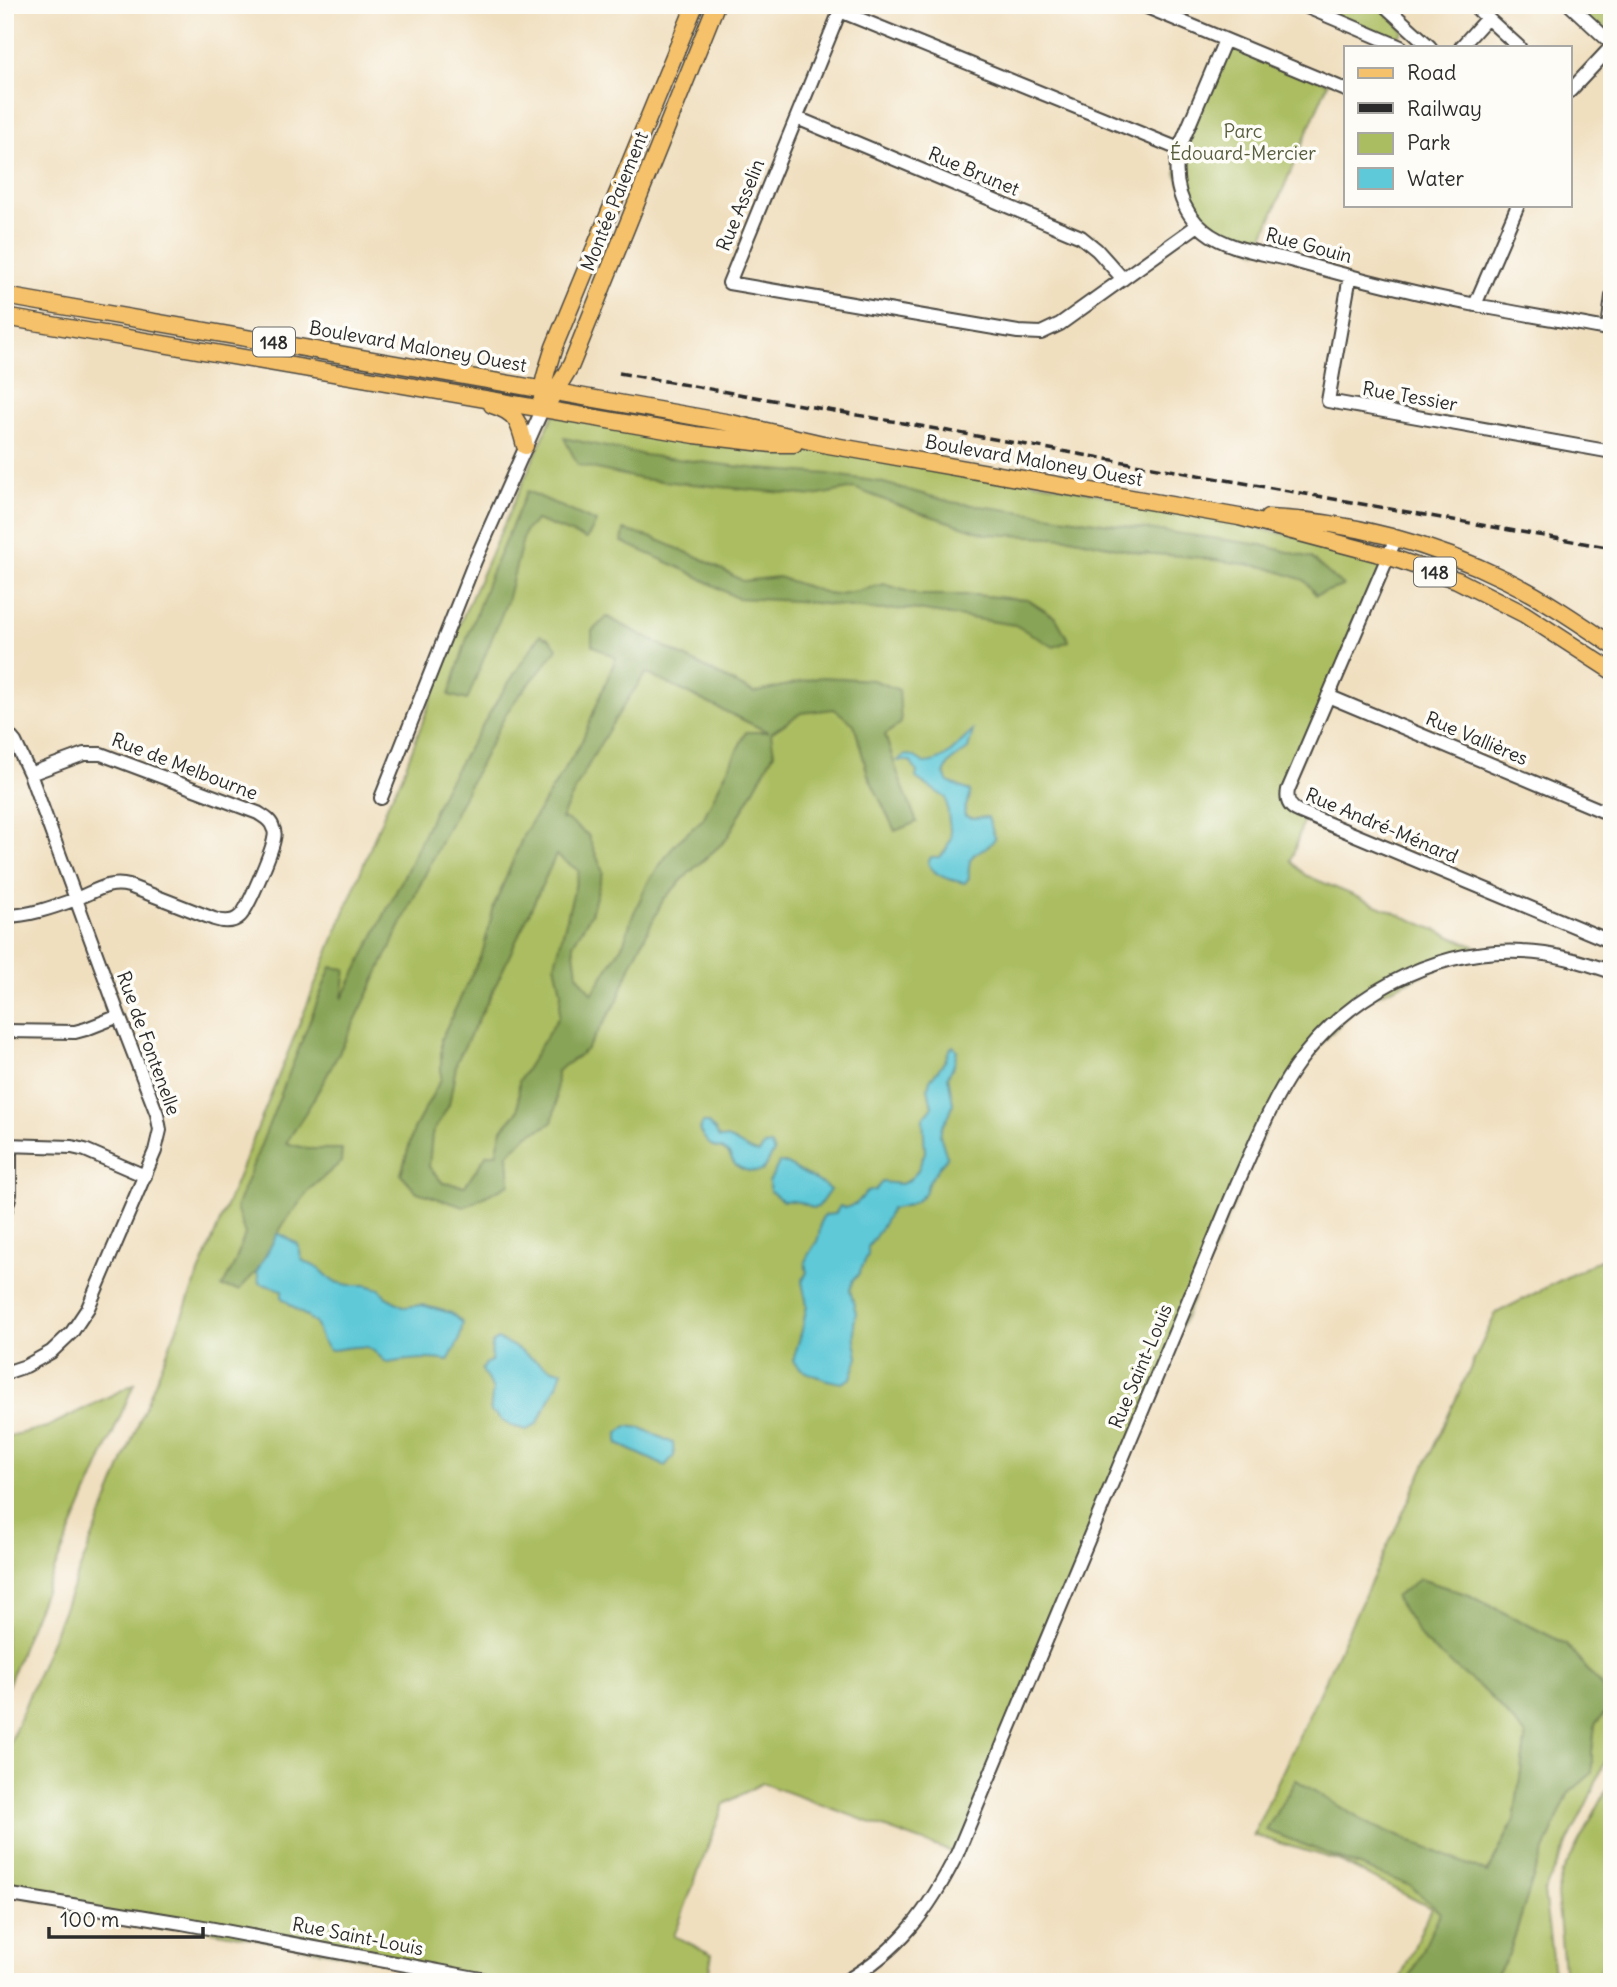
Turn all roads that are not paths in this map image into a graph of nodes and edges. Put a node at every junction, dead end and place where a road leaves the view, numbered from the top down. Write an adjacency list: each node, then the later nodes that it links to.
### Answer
1 (695, 5): 28 (main road, Montée Paiement)
2 (716, 5): 28 (main road, Montée Paiement)
3 (1302, 5): 11 (street)
4 (1384, 5): 12 (street)
5 (1473, 5): 8 (street)
6 (1570, 5): 10 (street)
7 (1148, 7): 9 (street)
8 (1487, 18): 13 (street); 14 (street)
9 (1225, 40): 15 (street); 18 (street, Rue Gouin)
10 (1612, 45): 16 (street)
11 (1399, 46)
12 (1429, 46)
13 (1462, 46)
14 (1518, 46)
15 (1344, 89)
16 (1572, 89)
17 (797, 117): 18 (street, Rue Asselin); 22 (street, Rue Brunet); 22 (street, Rue Asselin)
18 (1179, 149): 20 (street, Rue Gouin)
19 (1518, 206): 25 (street)
20 (1198, 225): 21 (street, Rue Gouin); 22 (street, Rue Asselin)
21 (1350, 276): 25 (street, Rue Gouin); 33 (street, Rue Tessier)
22 (1123, 279)
23 (5, 296): 28 (main road, Boulevard Maloney Ouest / 148)
24 (1612, 296): 27 (street)
25 (1475, 305): 27 (street, Rue Gouin)
26 (5, 317): 29 (main road, Boulevard Maloney Ouest / 148)
27 (1610, 329)
28 (549, 391): 30 (main road, Montée Paiement); 31 (main road, Boulevard Maloney Ouest / 148)
29 (453, 393): 30 (main road, Boulevard Maloney Ouest / 148); 32 (main road)
30 (543, 408): 31 (main road, Boulevard Maloney Ouest / 148); 32 (street, Montée Paiement)
31 (823, 444): 34 (main road, Boulevard Maloney Ouest / 148)
32 (525, 446): 42 (street, Montée Paiement)
33 (1612, 452)
34 (1239, 517): 35 (main road, Boulevard Maloney Ouest / 148); 36 (main road, Boulevard Maloney Ouest / 148)
35 (1396, 538): 36 (street, Rue André-Ménard); 37 (main road, Boulevard Maloney Ouest / 148)
36 (1387, 556): 38 (main road, Boulevard Maloney Ouest / 148); 39 (street, Rue André-Ménard)
37 (1612, 645)
38 (1612, 671)
39 (1328, 696): 43 (street, Rue Vallières); 46 (street, Rue André-Ménard)
40 (5, 730): 41 (street, Rue de Fontenelle)
41 (30, 775): 44 (street, Rue de Fontenelle); 44 (street, Rue de Melbourne)
42 (381, 798)
43 (1612, 815)
44 (75, 899): 45 (street, Rue de Melbourne); 48 (street, Rue de Fontenelle)
45 (5, 916)
46 (1612, 942)
47 (1612, 972): 56 (street, Rue Saint-Louis)
48 (119, 1016): 49 (street); 51 (street, Rue de Fontenelle)
49 (5, 1031)
50 (8, 1145): 51 (street); 52 (street)
51 (145, 1176): 53 (street, Rue de Fontenelle)
52 (5, 1213)
53 (5, 1373)
54 (5, 1894): 55 (street, Rue Saint-Louis)
55 (497, 1982)
56 (844, 1982)

